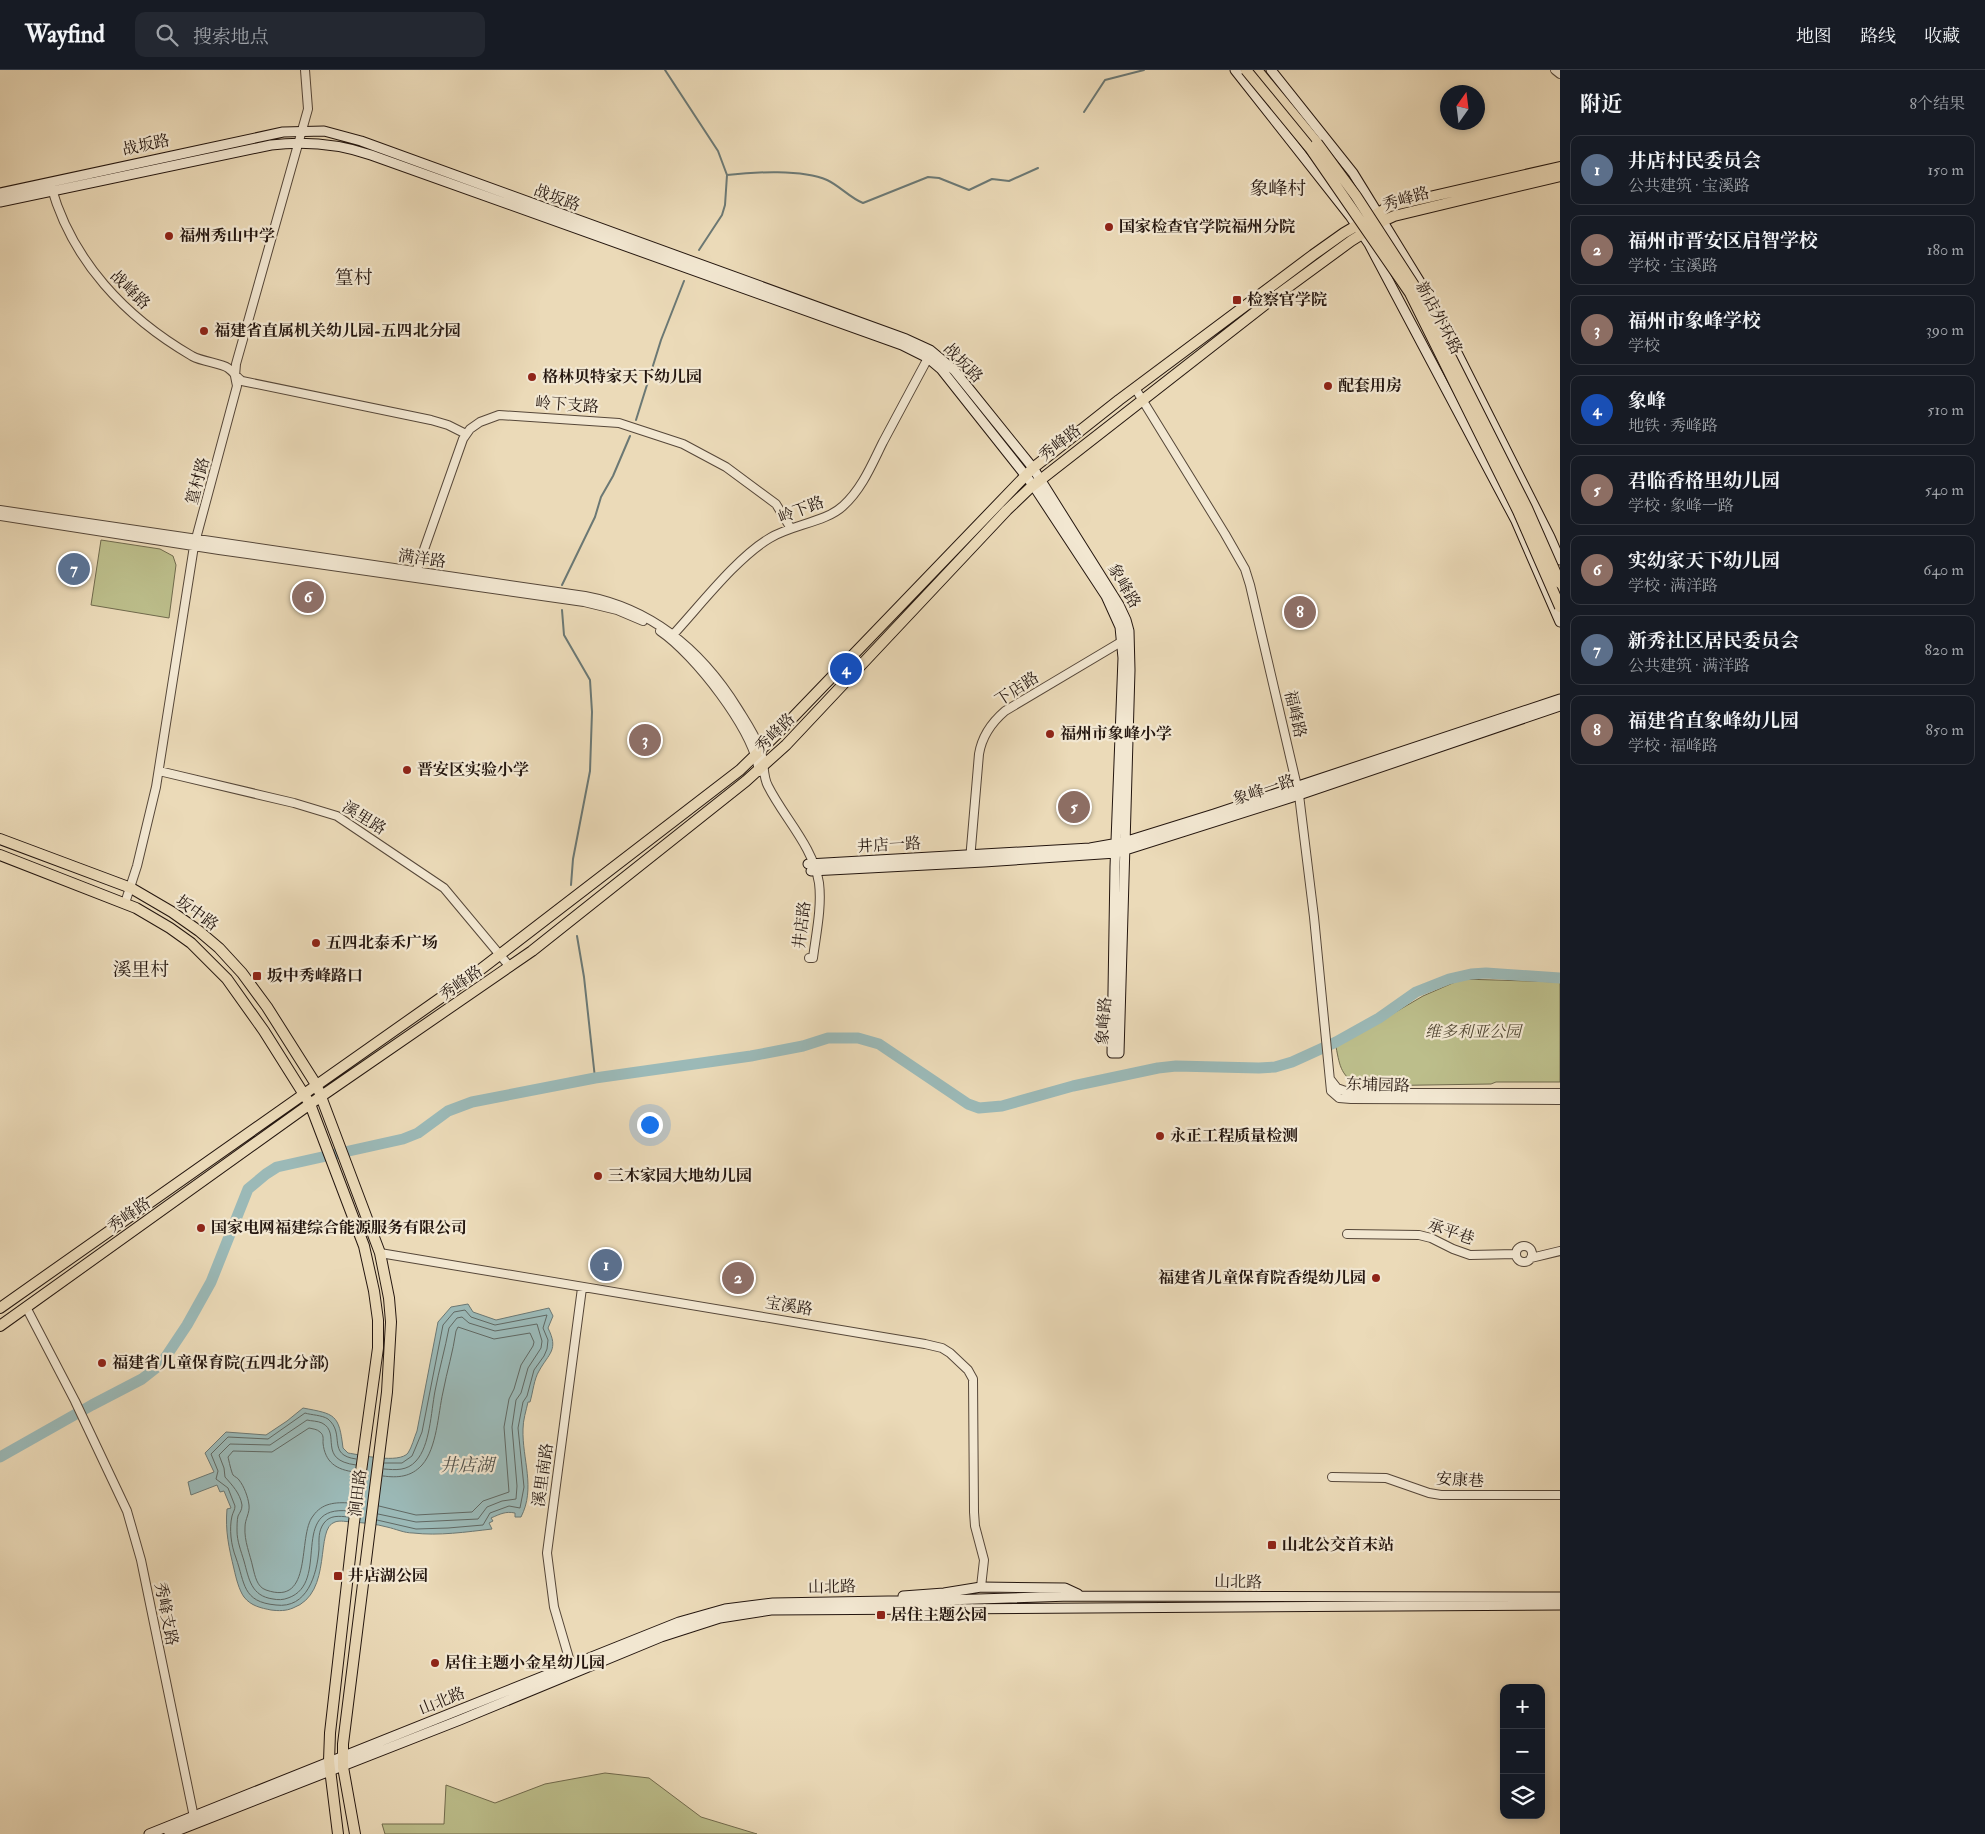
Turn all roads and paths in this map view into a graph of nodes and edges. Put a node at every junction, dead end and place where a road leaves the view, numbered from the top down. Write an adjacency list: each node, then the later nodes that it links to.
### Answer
1 (305, 70): 8 (street, 篁村路)
2 (1235, 70): 16 (main road)
3 (1246, 70): 31 (main road, 新店外环路, bridge)
4 (1257, 70): 30 (main road, 新店外环路, bridge)
5 (1555, 70): 7 (street)
6 (1272, 71): 15 (main road)
7 (1560, 74)
8 (303, 130): 9 (street, 篁村路); 12 (main road, 战坂路); 22 (main road, 战坂路)
9 (300, 143): 12 (main road, 战坂路); 17 (main road, 战坂路); 18 (street, 篁村路)
10 (1560, 167): 15 (main road)
11 (1560, 176): 15 (main road, 秀峰路)
12 (51, 186): 13 (main road, 战坂路); 14 (main road, 战坂路); 18 (street, 战峰路)
13 (0, 193)
14 (0, 202)
15 (1381, 216): 16 (main road, 秀峰路); 28 (main road)
16 (1359, 230): 19 (main road, 秀峰路); 20 (main road, 秀峰路); 32 (main road)
17 (928, 358): 22 (main road, 战坂路); 26 (street, 岭下路)
18 (235, 376): 21 (street, 战峰路); 27 (street, 篁村路)
19 (1135, 388): 20 (street, 福峰路); 22 (main road, 秀峰路)
20 (1142, 399): 23 (main road, 秀峰路); 40 (street, 福峰路)
21 (466, 434): 26 (street, 岭下支路); 29 (street, 岭下支路)
22 (1029, 471): 23 (main road, 战坂路); 37 (main road, 秀峰路)
23 (1036, 481): 34 (main road, 象峰路); 38 (main road, 秀峰路)
24 (0, 510): 27 (street, 满洋路)
25 (0, 516): 27 (street, 满洋路)
26 (790, 528): 33 (street, 岭下路)
27 (195, 543): 29 (street, 满洋路); 39 (street, 篁村路)
28 (1560, 560)
29 (415, 574): 33 (street, 满洋路)
30 (1560, 583)
31 (1560, 607)
32 (1560, 622)
33 (672, 637): 37 (street, 满洋路)
34 (1126, 639): 42 (main road, 象峰路); 44 (street, 下店路)
35 (1560, 699): 40 (main road, 象峰一路)
36 (1560, 706): 40 (main road, 象峰一路)
37 (759, 753): 38 (street, 满洋路); 48 (main road, 秀峰路)
38 (762, 767): 45 (street, 井店路); 49 (main road, 秀峰路)
39 (159, 771): 46 (street, 篁村路); 48 (street, 溪里路)
40 (1298, 791): 42 (main road, 象峰一路); 50 (street, 福峰路)
41 (0, 839): 46 (main road, 坂中路)
42 (1120, 847): 42 (main road, 象峰路); 44 (main road, 象峰一路)
43 (0, 855): 47 (main road, 坂中路)
44 (970, 859): 45 (main road, 井店一路)
45 (812, 867): 45 (street, 井店路)
46 (130, 888): 47 (street, 篁村路); 51 (main road, 坂中路)
47 (125, 903): 53 (main road, 坂中路)
48 (500, 955): 49 (street, 溪里路); 51 (main road, 秀峰路)
49 (510, 967): 54 (main road, 秀峰路)
50 (1329, 1077): 52 (street, 东埔园路); 55 (street, 东埔园路)
51 (317, 1086): 53 (main road, 秀峰路); 54 (main road, 坂中路)
52 (1560, 1093)
53 (305, 1094): 56 (main road); 61 (main road, 秀峰路)
54 (322, 1096): 56 (main road, 秀峰路); 59 (main road, 涧田路)
55 (1560, 1100)
56 (310, 1104): 62 (main road, 秀峰路); 73 (main road, 涧田路)
57 (1347, 1234): 58 (street, 承平巷)
58 (1560, 1252)
59 (380, 1253): 60 (street, 宝溪路); 72 (main road, 涧田路)
60 (582, 1288): 66 (street, 宝溪路); 71 (street, 溪里南路)
61 (0, 1308)
62 (26, 1308): 63 (main road, 秀峰路); 74 (street, 秀峰支路)
63 (0, 1326)
64 (1332, 1477): 65 (street, 安康巷)
65 (1560, 1495)
66 (981, 1587): 67 (main road); 69 (main road)
67 (1083, 1596): 68 (main road, 山北路); 69 (main road, 山北路)
68 (1560, 1597)
69 (854, 1601): 71 (main road, 山北路)
70 (1560, 1604): 72 (main road, 山北路)
71 (571, 1665): 72 (main road, 山北路)
72 (342, 1761): 73 (main road, 山北路); 78 (main road, 涧田路)
73 (329, 1766): 74 (main road, 山北路); 77 (main road, 涧田路)
74 (194, 1820): 75 (main road, 山北路); 76 (main road, 山北路)
75 (149, 1834)
76 (169, 1834)
77 (338, 1834)
78 (355, 1834)

